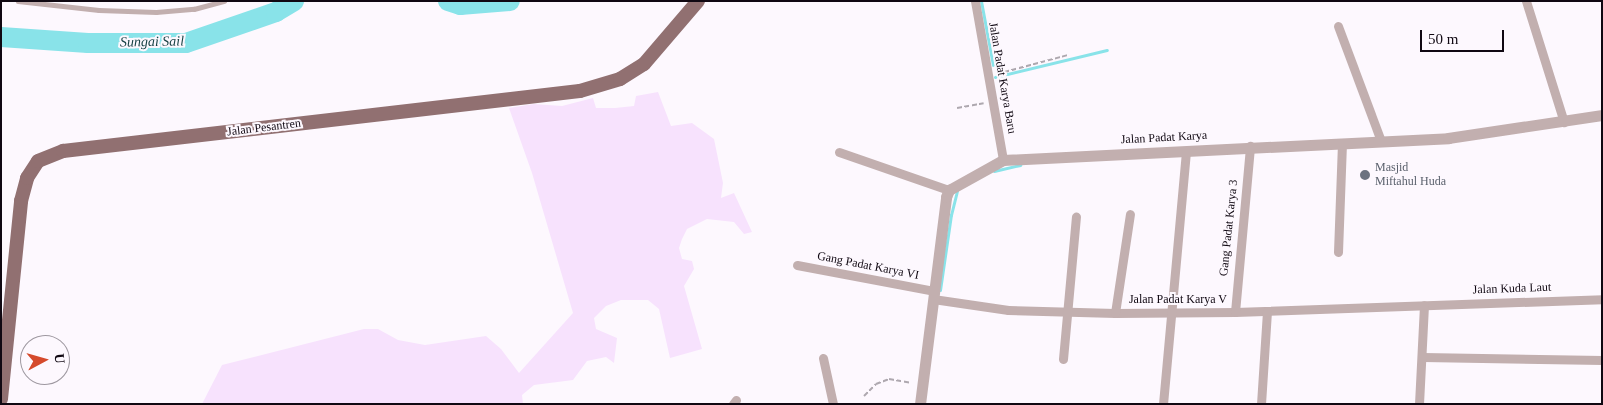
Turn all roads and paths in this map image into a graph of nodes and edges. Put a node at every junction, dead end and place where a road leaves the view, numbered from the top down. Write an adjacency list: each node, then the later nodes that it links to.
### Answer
1 (18, 1): 2 (lane)
2 (224, 1)
3 (698, 1): 38 (main road, Jalan Pesantren)
4 (975, 1): 8 (street, Jalan Padat Karya Baru)
5 (1526, 1): 12 (street)
6 (1338, 26): 13 (street)
7 (1068, 55): 8 (path)
8 (990, 75): 9 (street, Jalan Padat Karya Baru)
9 (994, 101): 10 (path); 18 (street, Jalan Padat Karya Baru)
10 (957, 108)
11 (1602, 115): 12 (street, Jalan Padat Karya)
12 (1564, 122): 13 (street, Jalan Padat Karya)
13 (1381, 141): 14 (street, Jalan Padat Karya)
14 (1342, 143): 15 (street, Jalan Padat Karya); 22 (street)
15 (1250, 146): 16 (street, Jalan Padat Karya); 29 (street, Gang Padat Karya 3)
16 (1186, 151): 18 (street, Jalan Padat Karya); 31 (street)
17 (839, 152): 19 (street)
18 (1003, 160): 19 (street, Jalan Padat Karya)
19 (949, 190): 24 (street)
20 (1130, 214): 30 (street)
21 (1076, 217): 28 (street)
22 (1338, 252)
23 (797, 264): 24 (street, Gang Padat Karya VI)
24 (933, 295): 28 (street, Jalan Padat Karya V); 36 (street)
25 (1602, 299): 26 (street, Jalan Kuda Laut)
26 (1424, 305): 27 (street, Jalan Padat Karya V); 32 (street)
27 (1267, 311): 29 (street, Jalan Padat Karya V); 42 (street)
28 (1065, 312): 30 (street, Jalan Padat Karya V); 34 (street)
29 (1235, 312): 31 (street, Jalan Padat Karya V)
30 (1115, 313): 31 (street, Jalan Padat Karya V)
31 (1169, 313): 41 (street)
32 (1423, 357): 35 (street); 43 (street)
33 (823, 358): 39 (street)
34 (1063, 359)
35 (1602, 360)
36 (922, 385): 37 (path); 40 (street)
37 (864, 396)
38 (1, 399)
39 (833, 404)
40 (920, 404)
41 (1163, 404)
42 (1261, 404)
43 (1419, 404)

